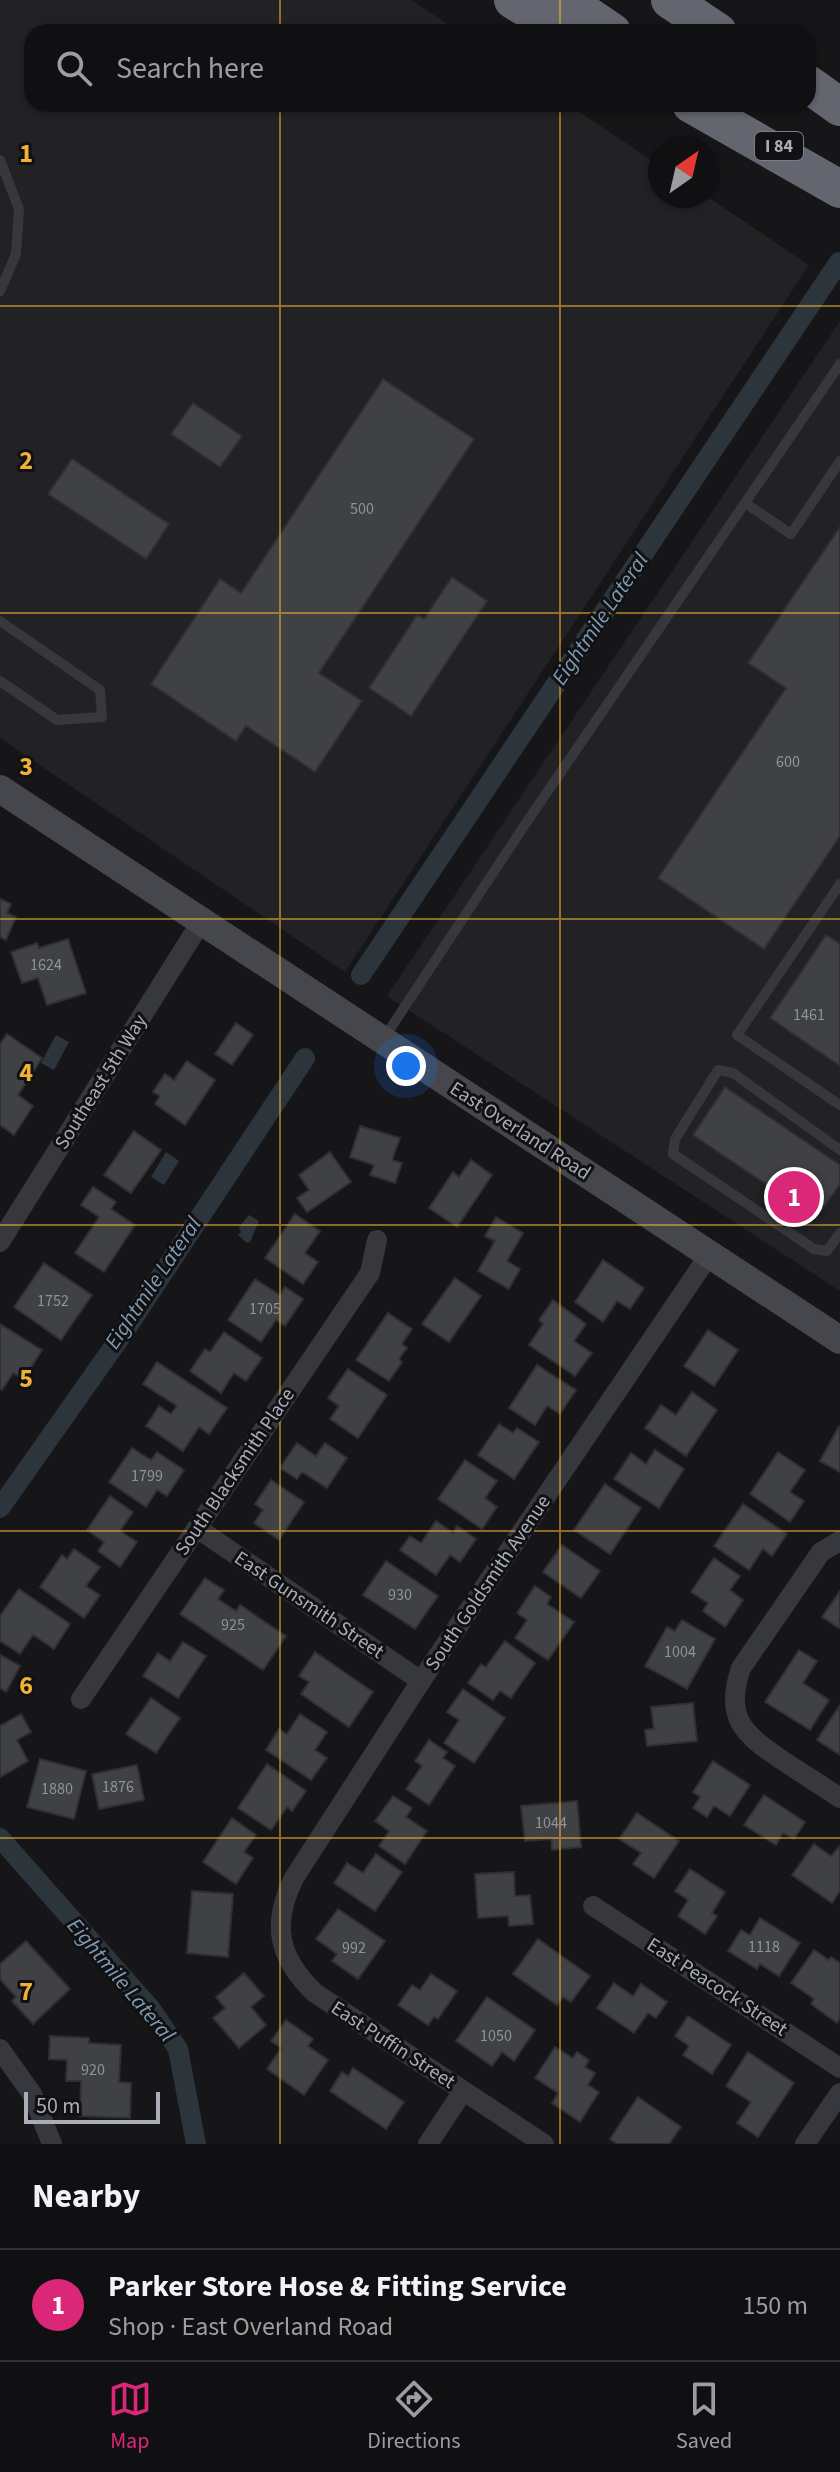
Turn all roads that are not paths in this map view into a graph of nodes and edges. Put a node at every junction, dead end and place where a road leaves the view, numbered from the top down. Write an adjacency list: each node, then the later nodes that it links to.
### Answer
1 (513, 0): 5 (highway)
2 (565, 0): 6 (highway)
3 (670, 0): 7 (highway)
4 (695, 0): 8 (highway)
5 (553, 24)
6 (600, 24)
7 (706, 24)
8 (728, 24)
9 (816, 90): 11 (highway)
10 (816, 96): 11 (highway)
11 (840, 110)
12 (705, 112): 15 (highway)
13 (730, 112): 15 (highway, I 84)
14 (0, 160): 16 (lane)
15 (840, 188)
16 (0, 291)
17 (840, 364): 19 (lane)
18 (840, 461): 19 (lane)
19 (745, 503): 25 (lane)
20 (0, 621): 21 (lane)
21 (0, 681)
22 (0, 789): 24 (main road, East Overland Road)
23 (840, 884): 26 (lane)
24 (201, 922): 25 (main road, East Overland Road); 28 (street, Southeast 5th Way)
25 (382, 1040): 32 (main road, East Overland Road)
26 (840, 1105)
27 (840, 1150): 29 (lane)
28 (8, 1212): 31 (street, Southeast 5th Way)
29 (840, 1233)
30 (377, 1240): 34 (street, South Blacksmith Place)
31 (0, 1242)
32 (709, 1255): 33 (main road, East Overland Road); 36 (street, South Goldsmith Avenue)
33 (840, 1340)
34 (197, 1528): 36 (street, East Gunsmith Street); 37 (street, South Blacksmith Place)
35 (840, 1541): 38 (street)
36 (421, 1681): 40 (street, South Goldsmith Avenue)
37 (81, 1699)
38 (840, 1798)
39 (593, 1906): 42 (street, East Peacock Street)
40 (280, 1917): 43 (street, East Puffin Street)
41 (0, 2049): 45 (street)
42 (840, 2068)
43 (463, 2091): 46 (street); 47 (street, East Puffin Street)
44 (840, 2093): 48 (street)
45 (52, 2144)
46 (428, 2144)
47 (544, 2144)
48 (805, 2144)

